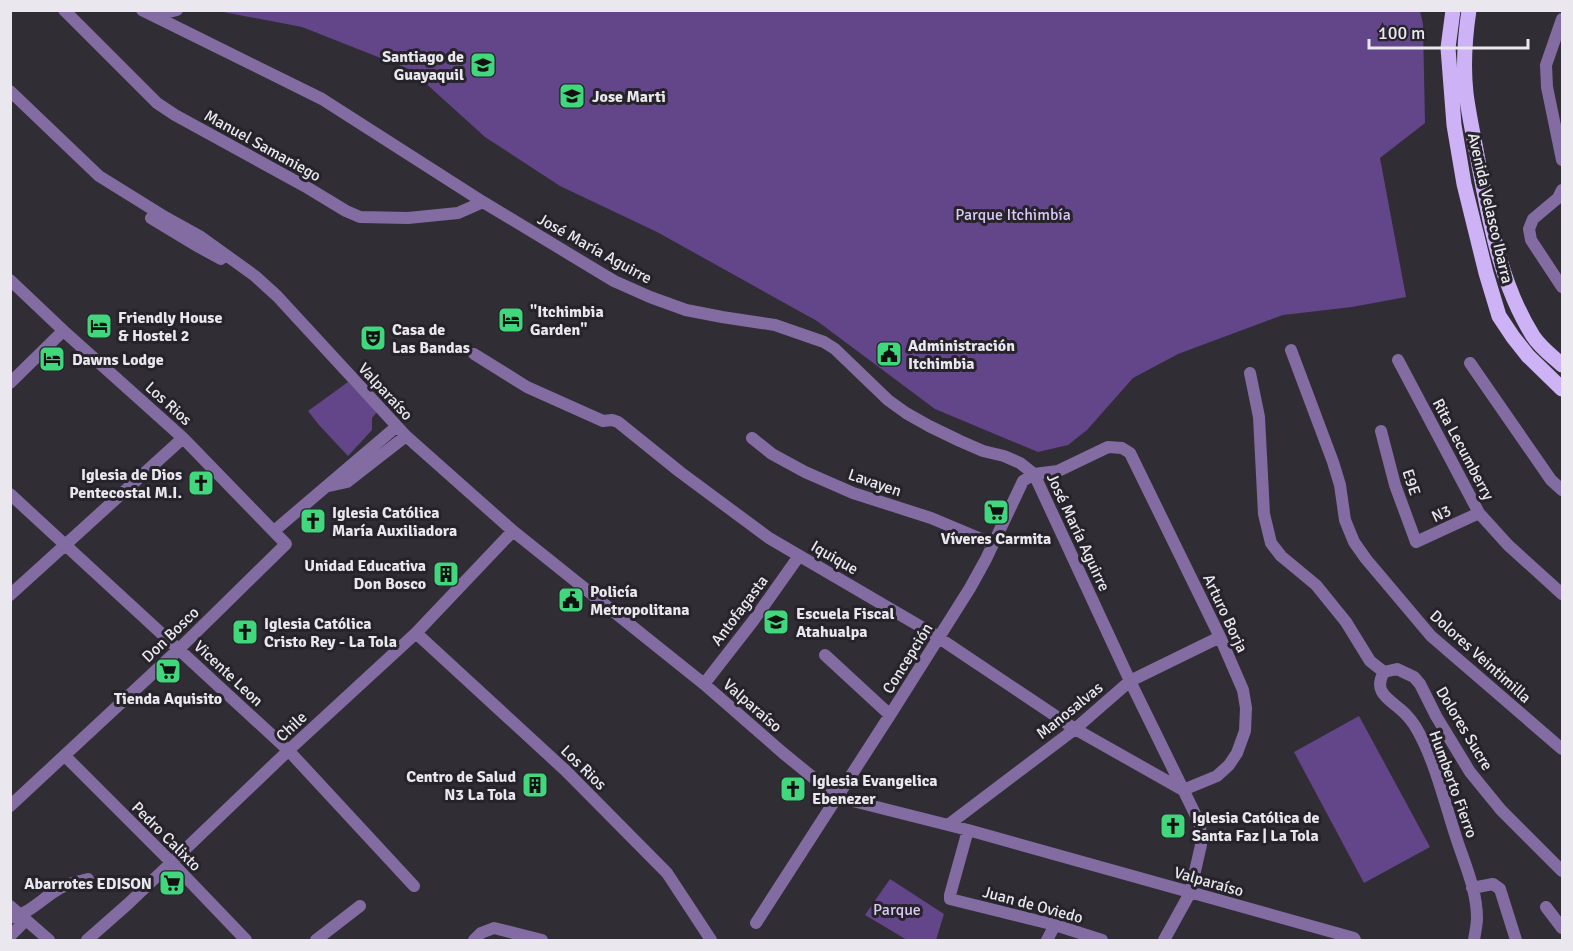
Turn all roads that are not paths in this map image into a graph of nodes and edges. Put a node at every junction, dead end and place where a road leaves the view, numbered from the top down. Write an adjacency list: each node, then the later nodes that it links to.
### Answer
1 (64, 10): 13 (street, Manuel Samaniego)
2 (142, 10): 13 (street, José María Aguirre)
3 (157, 10): 4 (street)
4 (177, 10)
5 (1453, 10): 25 (main road, Avenida Velasco Ibarra)
6 (1469, 10): 22 (main road, Avenida Velasco Ibarra)
7 (1563, 20): 10 (street)
8 (10, 91): 14 (street, Valparaíso)
9 (10, 103): 14 (street, Valparaíso)
10 (1558, 107): 11 (street)
11 (1563, 160)
12 (1563, 190): 16 (street)
13 (483, 202): 31 (street, José María Aguirre)
14 (255, 276): 26 (street, Valparaíso)
15 (10, 280): 17 (street, Los Rios)
16 (1563, 287)
17 (63, 331): 24 (street); 29 (street, Los Rios)
18 (1291, 350): 54 (street, Dolores Veintimilla)
19 (474, 354): 41 (street, Iquique)
20 (1398, 360): 35 (street, Rita Lecumberry)
21 (1470, 363): 33 (street)
22 (1563, 365)
23 (1250, 374): 49 (street)
24 (10, 383)
25 (1563, 389)
26 (396, 427): 28 (street, Valparaíso); 32 (street)
27 (1381, 431): 38 (street, E9E)
28 (406, 436): 32 (street); 37 (street, Valparaíso)
29 (183, 438): 36 (street, Los Rios); 39 (street)
30 (752, 438): 40 (street, Lavayen)
31 (1034, 474): 40 (street, Concepción); 45 (street, Arturo Borja); 50 (street, José María Aguirre)
32 (327, 486): 36 (street)
33 (1563, 490)
34 (10, 494): 39 (street, Vicente Leon)
35 (1479, 513): 38 (street, N3); 42 (street, Rita Lecumberry)
36 (274, 531): 47 (street, Don Bosco)
37 (513, 531): 44 (street, Chile); 51 (street, Valparaíso)
38 (1416, 542)
39 (66, 544): 43 (street); 47 (street, Vicente Leon)
40 (993, 544): 46 (street, Concepción)
41 (799, 556): 46 (street, Iquique); 51 (street, Antofagasta)
42 (1560, 588)
43 (10, 595)
44 (416, 633): 55 (street, Chile); 82 (street, Los Rios)
45 (1220, 637): 50 (street, Manosalvas); 57 (street, Arturo Borja)
46 (939, 638): 52 (street, Concepción); 53 (street, Iquique)
47 (179, 649): 55 (street, Vicente Leon); 56 (street, Don Bosco)
48 (825, 655): 52 (street)
49 (1384, 672): 63 (street, Dolores Sucre); 66 (street, Humberto Fierro)
50 (1130, 681): 53 (street, Manosalvas); 57 (street, José María Aguirre)
51 (704, 684): 58 (street, Valparaíso)
52 (890, 716): 58 (street, Concepción)
53 (1075, 729): 57 (street, Iquique); 60 (street, Manosalvas)
54 (1563, 749)
55 (288, 750): 62 (street, Chile); 65 (street, Vicente Leon)
56 (65, 756): 59 (street, Don Bosco); 62 (street, Pedro Calixto)
57 (1183, 790): 67 (street, José María Aguirre)
58 (837, 797): 60 (street, Valparaíso); 72 (street, Concepción)
59 (10, 806)
60 (948, 825): 61 (street, Valparaíso)
61 (968, 830): 67 (street, Valparaíso); 73 (street, Juan de Oviedo)
62 (172, 863): 77 (street, Chile); 78 (street, Pedro Calixto)
63 (1563, 871)
64 (88, 879): 71 (street)
65 (414, 886)
66 (1472, 888): 87 (street, Humberto Fierro); 88 (street)
67 (1190, 893): 85 (street, José María Aguirre); 86 (street, Valparaíso)
68 (10, 906): 71 (street)
69 (360, 906): 79 (street)
70 (1546, 907): 74 (street)
71 (16, 916): 75 (street); 76 (street)
72 (756, 923)
73 (1054, 925): 83 (street); 84 (street, Juan de Oviedo)
74 (1563, 928)
75 (10, 936)
76 (49, 940)
77 (87, 940)
78 (246, 940)
79 (316, 940)
80 (474, 940): 81 (street)
81 (542, 940)
82 (711, 940)
83 (1047, 940)
84 (1102, 940)
85 (1164, 940)
86 (1355, 940)
87 (1474, 940)
88 (1516, 940)

